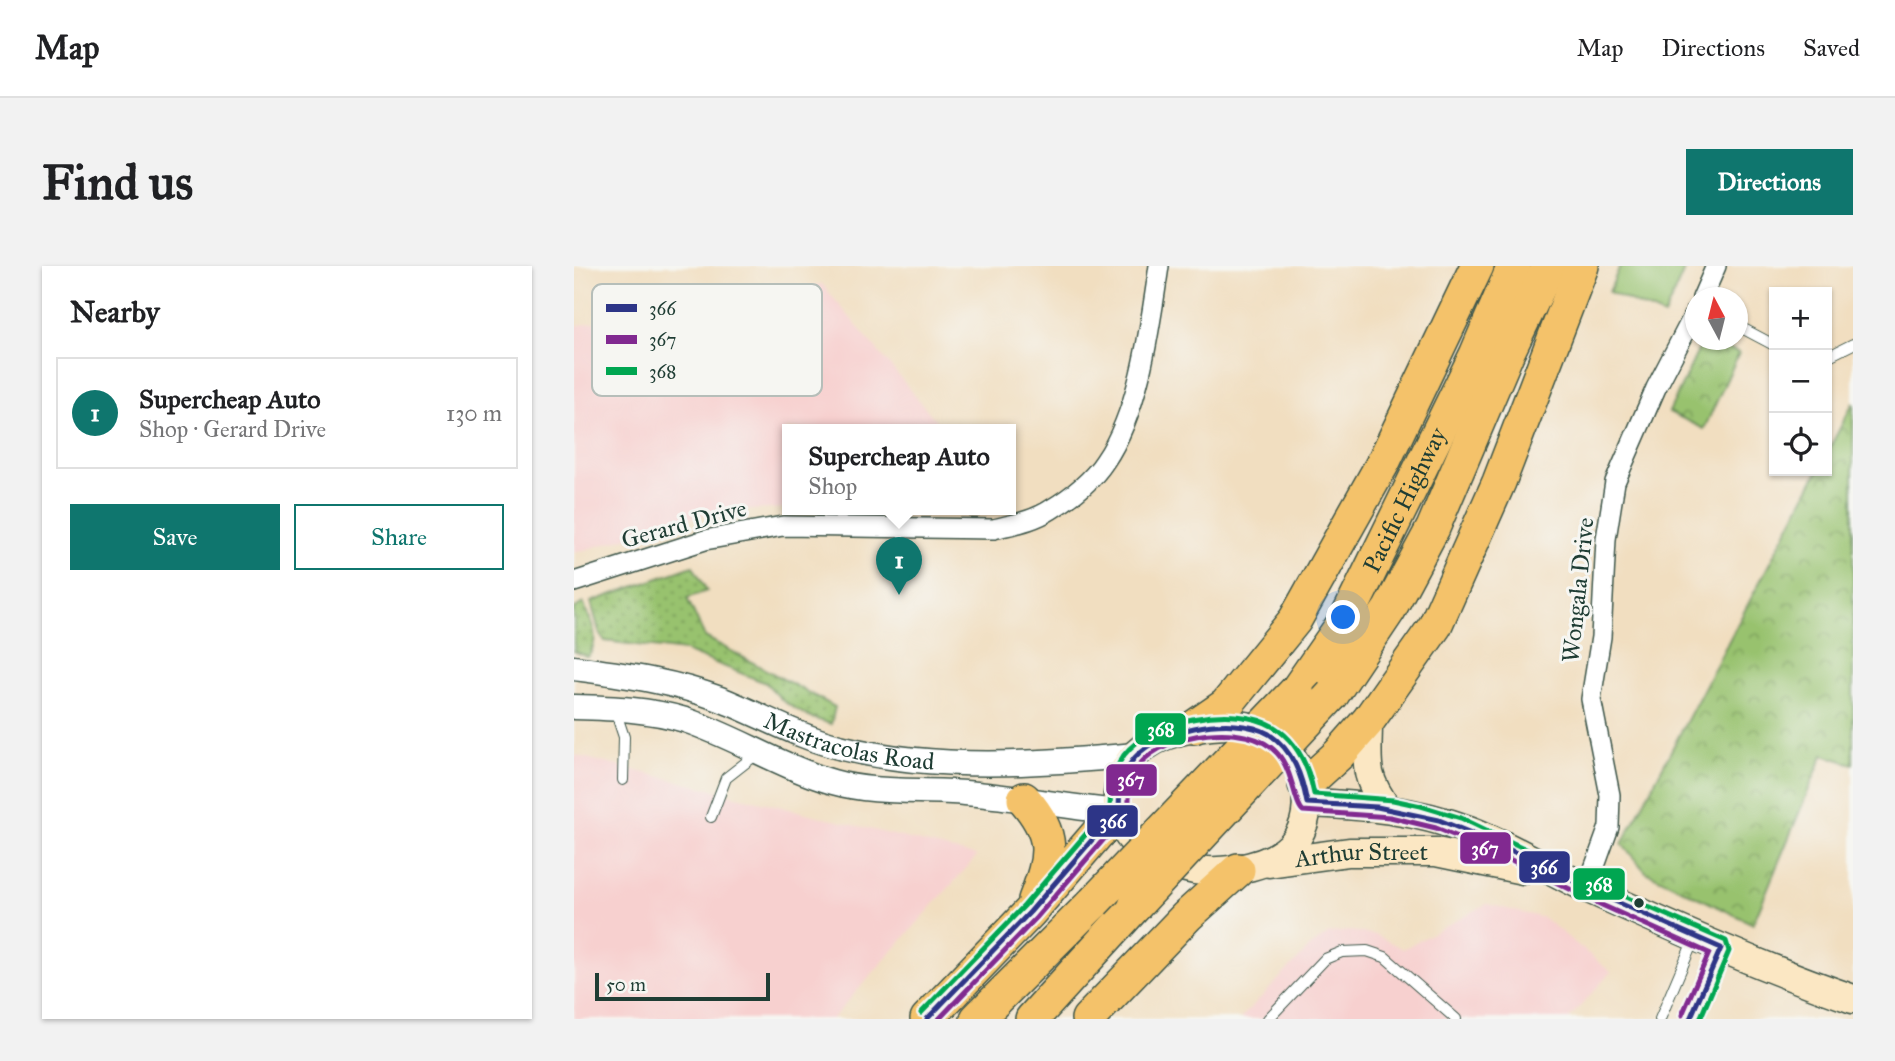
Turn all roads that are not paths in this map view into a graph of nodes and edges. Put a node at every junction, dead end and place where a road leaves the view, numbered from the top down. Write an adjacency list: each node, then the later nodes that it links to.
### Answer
1 (1159, 266): 13 (street, Gerard Drive)
2 (1477, 266): 18 (highway)
3 (1514, 266): 34 (highway, Pacific Highway, bridge)
4 (1549, 266): 35 (highway, Pacific Highway, bridge)
5 (1582, 266): 17 (highway)
6 (1716, 266): 7 (street)
7 (1707, 287)
8 (1748, 331): 10 (lane)
9 (1685, 332): 28 (street, Wongala Drive)
10 (1769, 342)
11 (1853, 344): 12 (lane)
12 (1832, 354)
13 (574, 583)
14 (574, 668): 20 (street, Mastracolas Road)
15 (574, 707): 16 (street, Mastracolas Road)
16 (618, 708): 19 (street, Mastracolas Road); 21 (lane)
17 (1368, 722): 22 (highway); 24 (main road)
18 (1194, 727): 20 (main road); 22 (main road)
19 (758, 752): 23 (street, Mastracolas Road); 26 (lane)
20 (1135, 755): 25 (main road)
21 (623, 780)
22 (1306, 794): 24 (main road, Arthur Street); 27 (main road)
23 (1024, 799): 25 (street, Mastracolas Road); 29 (highway)
24 (1387, 808): 28 (main road, Arthur Street)
25 (1119, 814): 27 (main road); 29 (highway)
26 (711, 817)
27 (1247, 867): 28 (main road, Arthur Street); 36 (highway)
28 (1587, 888): 30 (main road, Arthur Street)
29 (1030, 912): 33 (highway)
30 (1695, 937): 31 (main road, Arthur Street); 39 (lane)
31 (1721, 948): 32 (main road, Arthur Street); 40 (lane)
32 (1853, 999)
33 (927, 1019)
34 (977, 1019)
35 (1032, 1019)
36 (1088, 1019)
37 (1268, 1019): 38 (lane)
38 (1456, 1019)
39 (1660, 1019)
40 (1690, 1019)

